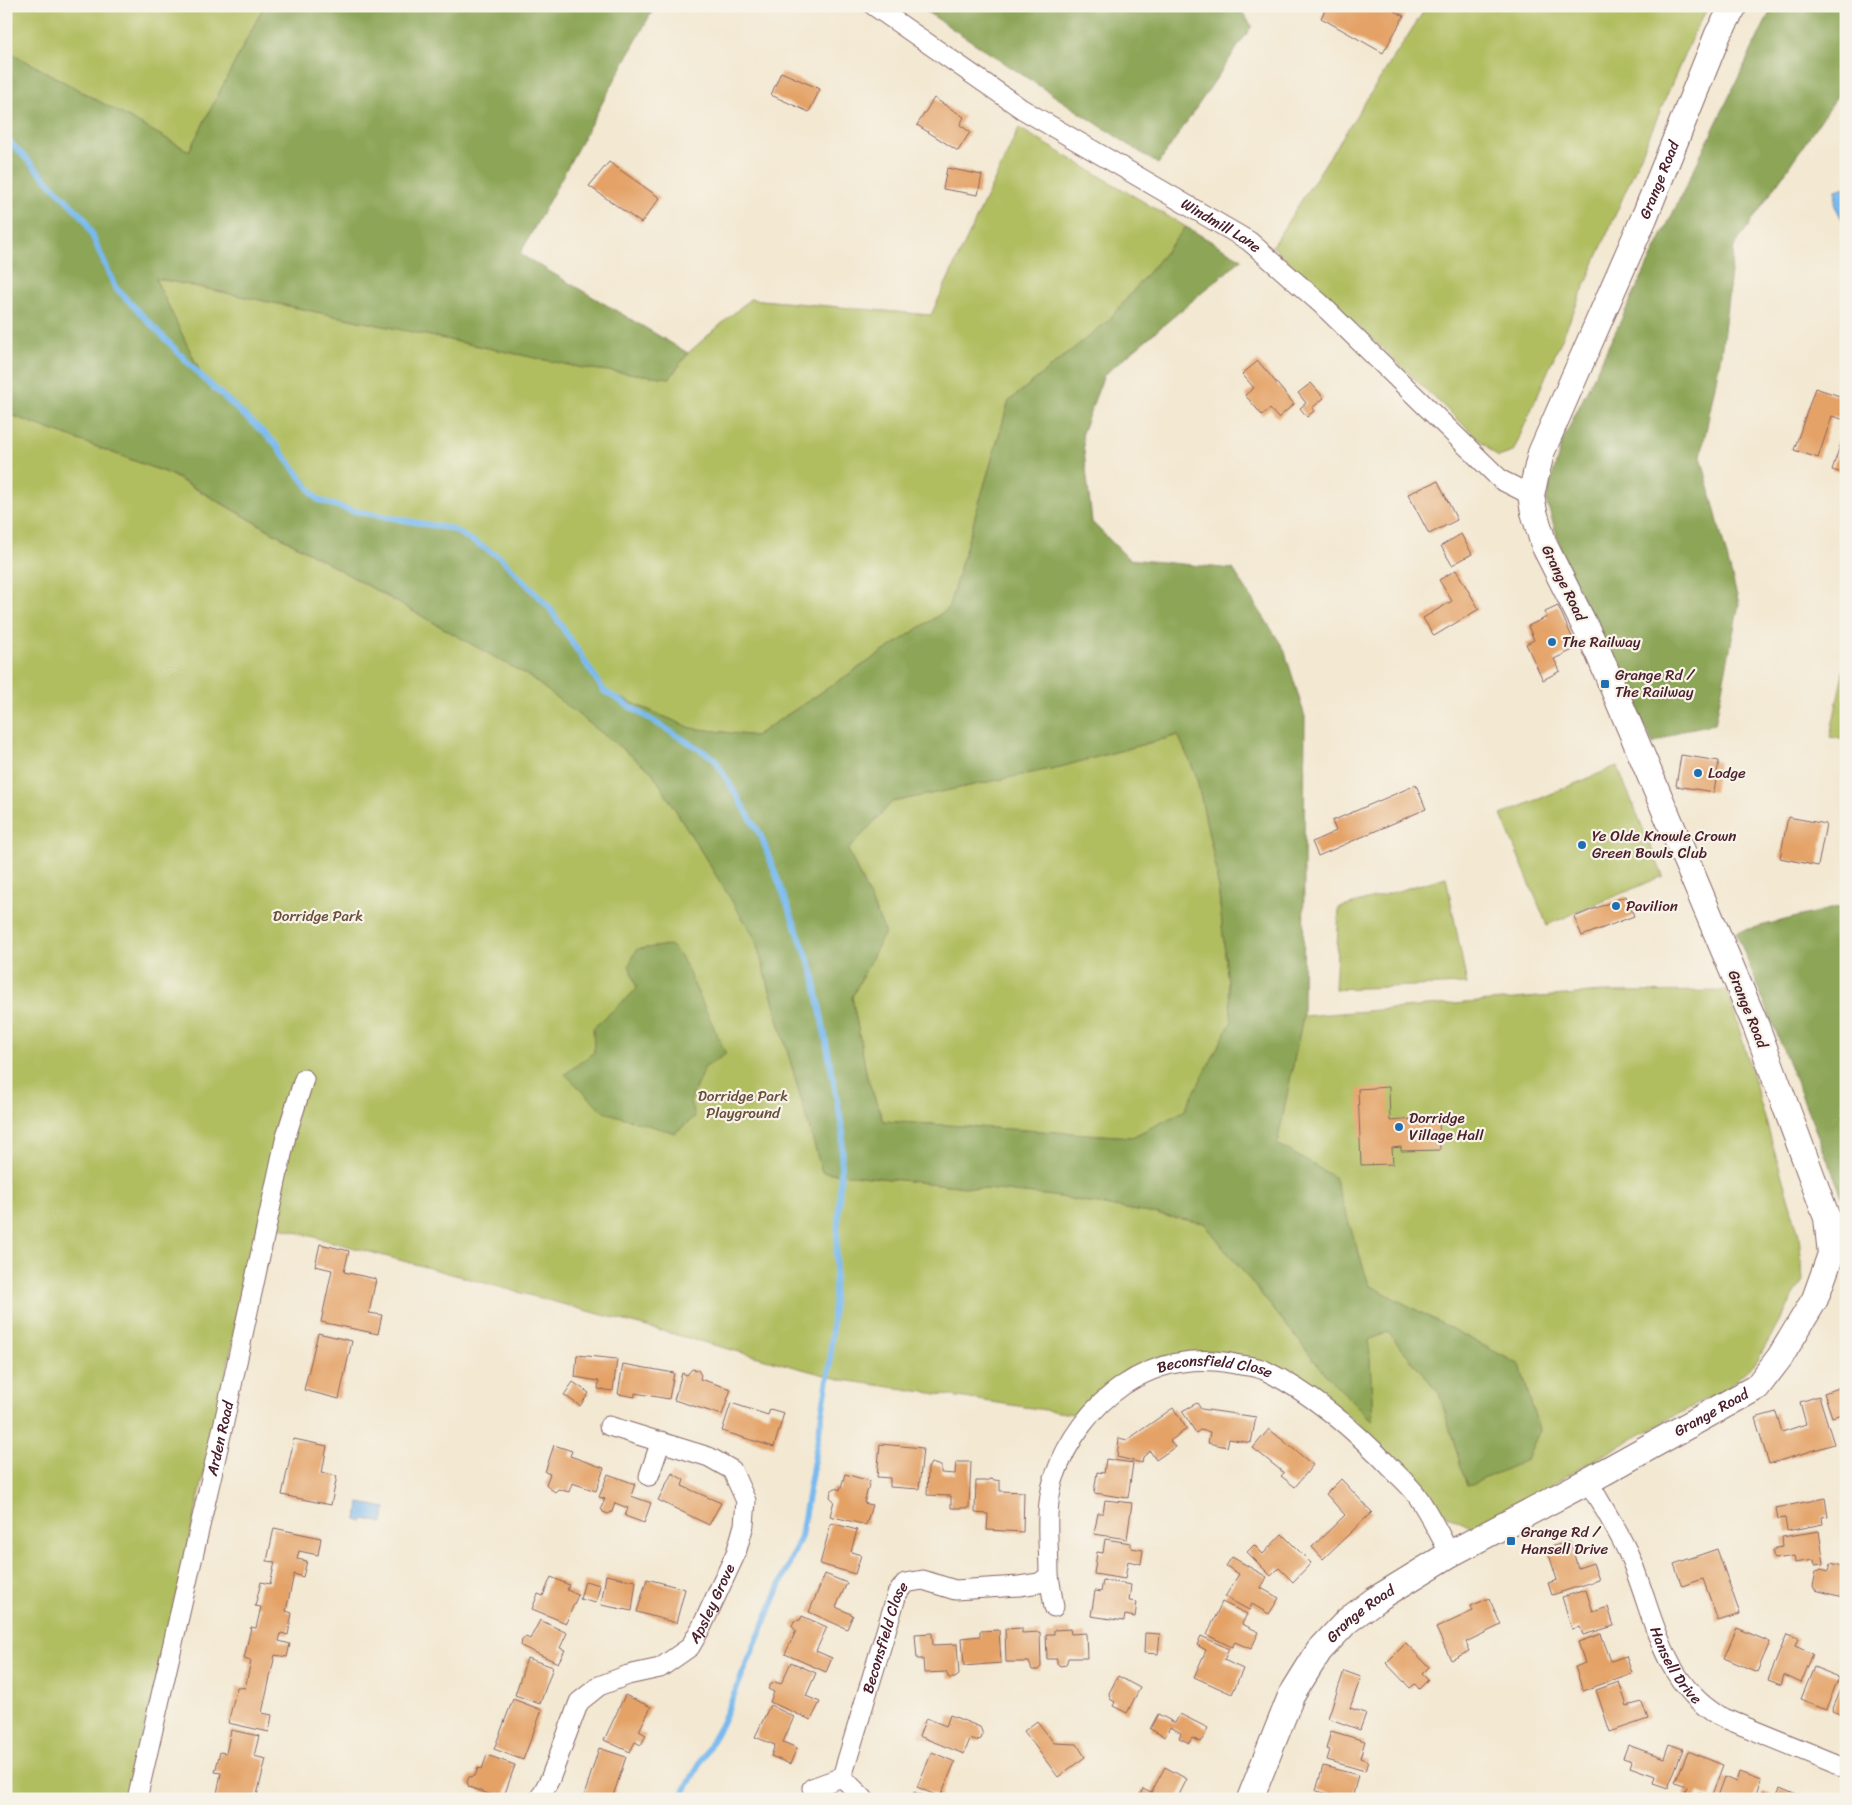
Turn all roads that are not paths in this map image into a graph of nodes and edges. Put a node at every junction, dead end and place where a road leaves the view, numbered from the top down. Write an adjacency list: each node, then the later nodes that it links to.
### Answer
1 (874, 6): 3 (street, Windmill Lane)
2 (1734, 6): 3 (main road, Grange Road)
3 (1531, 495): 8 (main road, Grange Road)
4 (304, 1079): 15 (street, Arden Road)
5 (608, 1426): 6 (street, Apsley Grove)
6 (661, 1441): 7 (street); 16 (street, Apsley Grove)
7 (649, 1476)
8 (1588, 1481): 9 (main road, Grange Road); 12 (street, Hansell Drive)
9 (1450, 1554): 10 (street, Beconsfield Close); 18 (main road, Grange Road)
10 (1049, 1576): 11 (street, Beconsfield Close); 13 (street, Beconsfield Close)
11 (1054, 1607)
12 (1846, 1768)
13 (842, 1777): 14 (street); 17 (street)
14 (812, 1788)
15 (137, 1799)
16 (539, 1799)
17 (864, 1799)
18 (1250, 1799)

